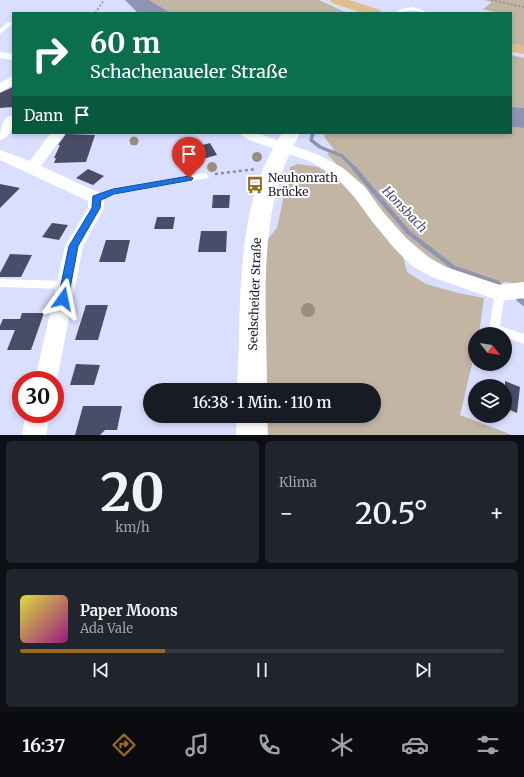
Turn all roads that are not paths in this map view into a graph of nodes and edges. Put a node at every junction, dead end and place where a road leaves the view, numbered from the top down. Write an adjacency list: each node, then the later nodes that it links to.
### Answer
1 (336, 0): 2 (main road)
2 (372, 12)
3 (398, 12): 4 (lane)
4 (423, 12)
5 (10, 23): 6 (lane)
6 (2, 30)
7 (512, 48): 8 (main road)
8 (524, 50)
9 (0, 55): 10 (street)
10 (12, 57)
11 (12, 81): 12 (street)
12 (0, 88)
13 (12, 120): 16 (street)
14 (57, 134): 19 (street)
15 (248, 134): 17 (street)
16 (0, 136)
17 (283, 149): 25 (street); 30 (street, Seelscheider Straße)
18 (0, 154): 19 (street)
19 (33, 167): 21 (street)
20 (205, 176): 21 (lane)
21 (96, 198): 23 (street)
22 (0, 283): 23 (lane)
23 (66, 285): 29 (street)
24 (524, 290): 25 (street)
25 (500, 293): 26 (lane)
26 (496, 327)
27 (512, 336): 28 (lane)
28 (524, 339)
29 (48, 371)
30 (252, 383)
31 (36, 423): 33 (street)
32 (252, 423): 34 (street)
33 (34, 435)
34 (252, 435)

